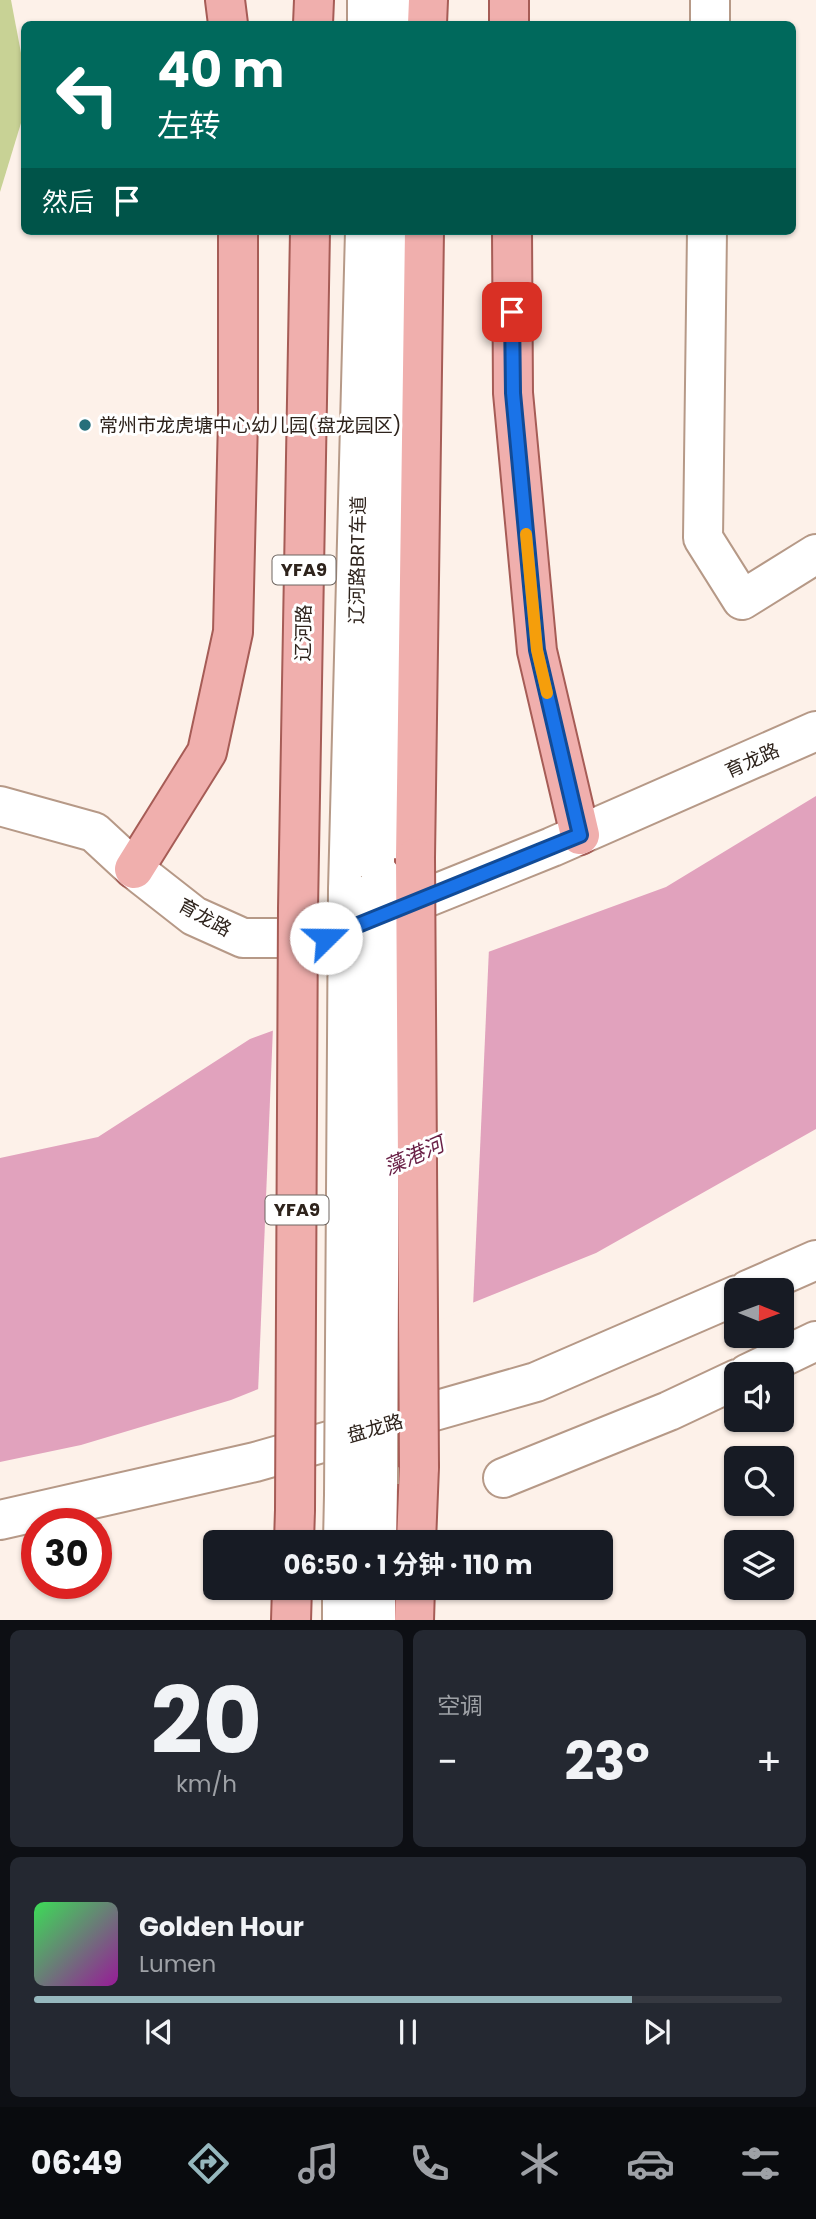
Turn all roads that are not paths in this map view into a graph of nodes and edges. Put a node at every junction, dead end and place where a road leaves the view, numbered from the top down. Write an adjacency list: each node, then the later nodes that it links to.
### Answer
1 (225, 0): 8 (main road)
2 (314, 0): 9 (main road)
3 (367, 0): 10 (street)
4 (396, 0): 11 (street)
5 (428, 0): 12 (main road)
6 (509, 0): 13 (main road)
7 (710, 0): 14 (street)
8 (228, 21)
9 (313, 21)
10 (367, 21)
11 (396, 21)
12 (427, 21)
13 (509, 21)
14 (710, 21)
15 (238, 235): 26 (main road)
16 (310, 235): 37 (main road, 辽河路 / YFA9, bridge)
17 (365, 235): 27 (street, 辽河路BRT车道)
18 (394, 235): 27 (street, 辽河路BRT车道)
19 (424, 235): 40 (main road, bridge)
20 (512, 235): 25 (main road)
21 (707, 235): 22 (street)
22 (816, 554)
23 (816, 731): 25 (street, 育龙路)
24 (0, 806): 26 (street, 育龙路)
25 (580, 835): 26 (street, 育龙路)
26 (134, 869)
27 (365, 883): 35 (street, bridge)
28 (816, 1260): 29 (street)
29 (775, 1278)
30 (724, 1300): 36 (street, 盘龙路)
31 (816, 1341): 32 (street)
32 (772, 1362)
33 (724, 1385): 34 (street)
34 (503, 1479)
35 (361, 1489): 38 (street); 39 (street)
36 (0, 1520)
37 (294, 1526)
38 (347, 1530)
39 (373, 1530)
40 (416, 1530)
41 (292, 1600): 45 (main road)
42 (342, 1600): 46 (street)
43 (376, 1600): 47 (street)
44 (415, 1600): 48 (main road)
45 (291, 1620)
46 (342, 1620)
47 (376, 1620)
48 (414, 1620)

